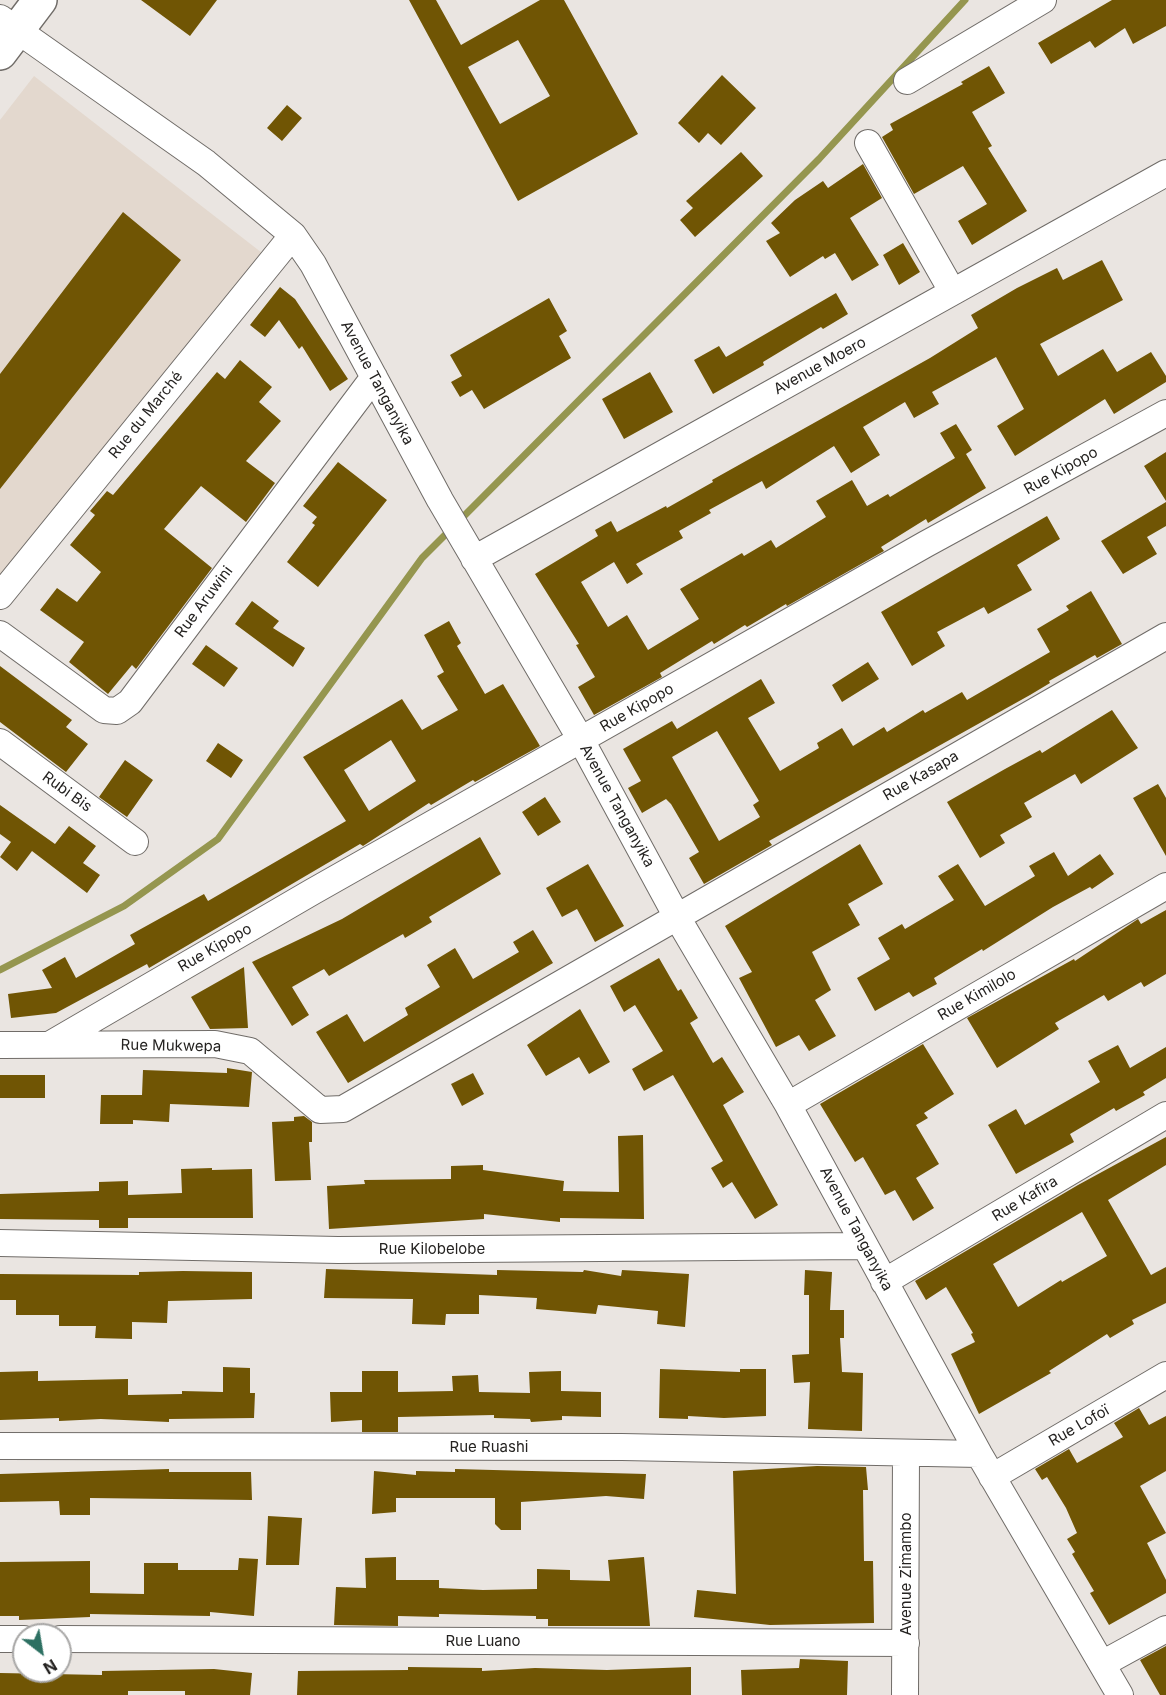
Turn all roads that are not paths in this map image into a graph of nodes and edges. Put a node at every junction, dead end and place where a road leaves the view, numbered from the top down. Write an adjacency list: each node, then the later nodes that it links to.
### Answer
1 (40, 0): 3 (street)
2 (1043, 0): 4 (street)
3 (6, 34): 7 (street, Avenue Tanganyika)
4 (907, 81)
5 (868, 143): 8 (street)
6 (1166, 173): 8 (street, Avenue Moero)
7 (293, 235): 9 (street, Avenue Tanganyika); 12 (street, Rue du Marché)
8 (952, 291): 11 (street, Avenue Moero)
9 (374, 377): 11 (street, Avenue Tanganyika); 13 (street, Rue Aruwini)
10 (1166, 413): 15 (street, Rue Kipopo)
11 (474, 559): 15 (street, Avenue Tanganyika)
12 (0, 596)
13 (0, 634)
14 (1166, 636): 19 (street, Rue Kasapa)
15 (581, 740): 19 (street, Avenue Tanganyika); 21 (street, Rue Kipopo)
16 (0, 742): 17 (street, Rubi Bis)
17 (135, 842)
18 (1166, 886): 22 (street, Rue Kimilolo)
19 (677, 917): 22 (street, Avenue Tanganyika); 23 (street, Rue Kasapa)
20 (0, 1045): 21 (street, Rue Mukwepa)
21 (49, 1045): 23 (street, Rue Mukwepa)
22 (788, 1105): 26 (street, Avenue Tanganyika)
23 (320, 1110)
24 (1166, 1115): 27 (street, Rue Kafira)
25 (0, 1243): 26 (street, Rue Kilobelobe)
26 (864, 1246): 27 (street, Avenue Tanganyika)
27 (884, 1282): 31 (street, Avenue Tanganyika)
28 (1166, 1376): 32 (street, Rue Lofoï)
29 (0, 1446): 30 (street, Rue Ruashi)
30 (906, 1454): 31 (street, Rue Ruashi); 35 (street, Avenue Zimambo)
31 (979, 1454): 32 (street, Avenue Tanganyika)
32 (992, 1477): 36 (street, Avenue Tanganyika)
33 (1166, 1629): 36 (street)
34 (72, 1639): 35 (street, Rue Luano)
35 (906, 1643): 37 (street, Avenue Zimambo)
36 (1102, 1664): 38 (street, Avenue Tanganyika)
37 (905, 1695)
38 (1119, 1695)

